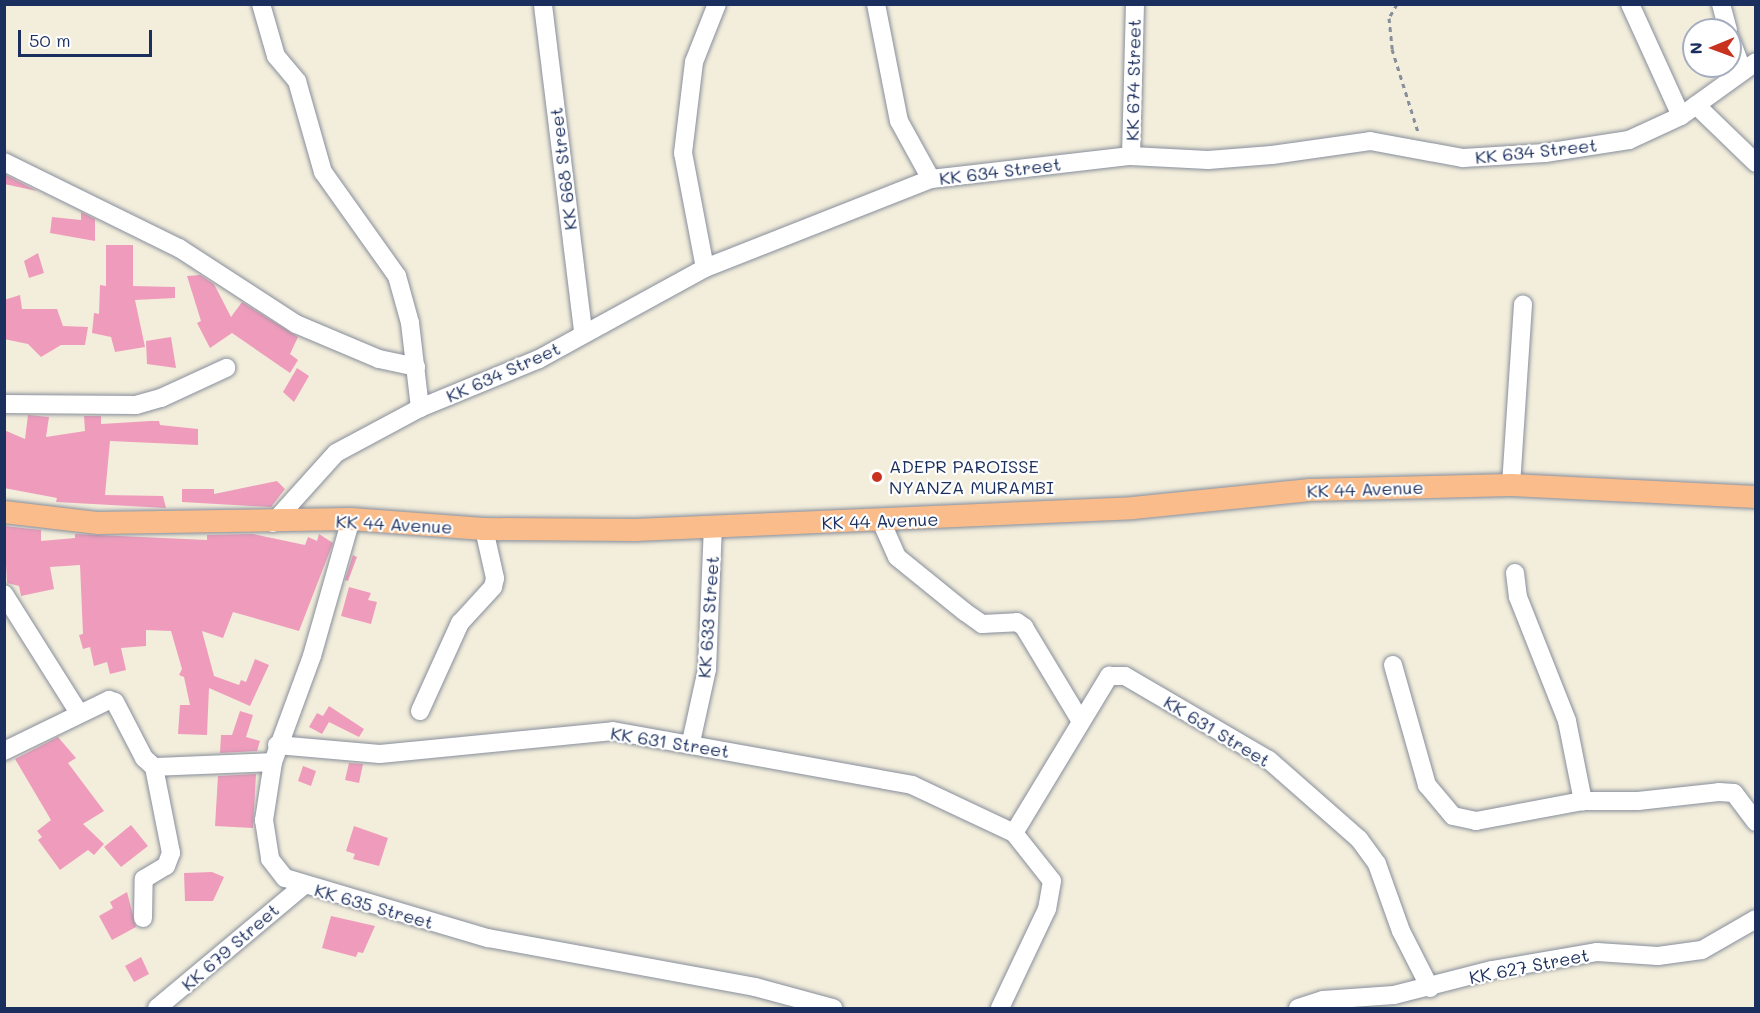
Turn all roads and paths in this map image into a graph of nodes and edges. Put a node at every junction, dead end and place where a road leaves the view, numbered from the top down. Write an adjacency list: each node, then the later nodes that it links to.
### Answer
1 (261, 4): 18 (street)
2 (717, 4): 15 (street)
3 (876, 4): 14 (street)
4 (1134, 4): 11 (street, KK 674 Street)
5 (1397, 4): 10 (path)
6 (1630, 4): 9 (street)
7 (543, 5): 17 (street, KK 668 Street)
8 (1749, 66): 9 (street, KK 634 Street)
9 (1688, 110): 10 (street, KK 634 Street); 13 (street)
10 (1425, 151): 11 (street, KK 634 Street)
11 (1131, 156): 14 (street, KK 634 Street)
12 (4, 162): 18 (street)
13 (1755, 163)
14 (931, 179): 15 (street, KK 634 Street)
15 (705, 267): 17 (street, KK 634 Street)
16 (1523, 304): 22 (street)
17 (583, 333): 21 (street, KK 634 Street)
18 (416, 367): 21 (street)
19 (226, 368): 20 (street)
20 (4, 404)
21 (420, 408): 27 (street, KK 634 Street)
22 (1511, 485): 23 (main road, KK 44 Avenue); 26 (main road, KK 44 Avenue)
23 (1755, 496)
24 (4, 512): 27 (main road, KK 44 Avenue)
25 (351, 519): 27 (main road, KK 44 Avenue); 29 (main road, KK 44 Avenue); 38 (street, KK 635 Street)
26 (881, 521): 28 (main road, KK 44 Avenue); 35 (street)
27 (273, 523)
28 (713, 527): 29 (main road, KK 44 Avenue); 36 (street, KK 633 Street)
29 (484, 529): 33 (street)
30 (1515, 573): 40 (street)
31 (4, 594): 34 (street)
32 (1393, 665): 40 (street)
33 (420, 711)
34 (79, 713): 37 (street); 39 (street)
35 (1080, 720): 42 (street, KK 631 Street); 46 (street, KK 631 Street)
36 (691, 742): 38 (street, KK 631 Street); 42 (street, KK 631 Street)
37 (4, 751)
38 (275, 754): 39 (street, KK 631 Street); 43 (street, KK 635 Street)
39 (154, 767): 44 (street)
40 (1583, 801): 41 (street)
41 (1755, 822)
42 (1014, 833): 49 (street, KK 631 Street)
43 (303, 886): 47 (street, KK 679 Street); 48 (street, KK 635 Street)
44 (143, 918)
45 (1755, 919): 46 (street, KK 627 Street)
46 (1430, 988): 50 (street, KK 627 Street)
47 (157, 1008)
48 (833, 1008)
49 (1000, 1008)
50 (1298, 1008)

